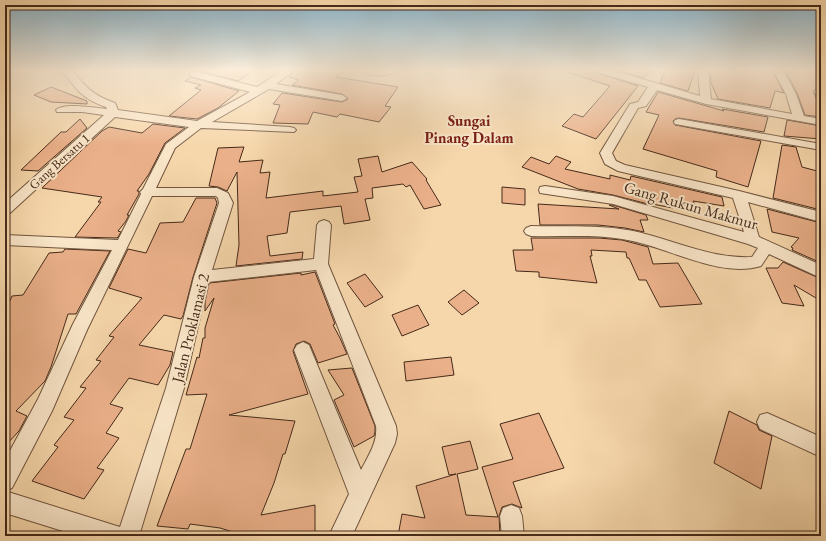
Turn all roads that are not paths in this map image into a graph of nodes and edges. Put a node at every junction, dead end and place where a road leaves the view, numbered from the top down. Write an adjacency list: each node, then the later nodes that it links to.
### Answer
1 (87, 95): 11 (street)
2 (251, 95): 15 (street)
3 (320, 95): 8 (street)
4 (648, 95): 21 (street)
5 (689, 95): 9 (street)
6 (709, 95): 9 (street)
7 (791, 95): 12 (street)
8 (342, 98)
9 (710, 101): 12 (street); 16 (street)
10 (61, 110): 11 (street)
11 (113, 113): 15 (street); 22 (street, Gang Bersatu 1)
12 (799, 117): 14 (street)
13 (679, 122): 16 (street)
14 (821, 122)
15 (200, 125): 17 (street); 20 (street)
16 (719, 128): 18 (street)
17 (290, 130)
18 (821, 147)
19 (545, 190): 27 (street, Gang Rukun Makmur)
20 (146, 192): 28 (street); 32 (street, Jalan Proklamasi 2)
21 (739, 195): 23 (street); 27 (street)
22 (5, 210)
23 (821, 217)
24 (324, 225): 30 (street)
25 (531, 231): 29 (street)
26 (5, 240): 28 (street)
27 (753, 240): 29 (street, Gang Rukun Makmur)
28 (122, 245): 36 (street)
29 (767, 246): 31 (street, Gang Rukun Makmur)
30 (321, 264): 32 (street); 37 (street)
31 (821, 272)
32 (202, 277): 40 (street, Jalan Proklamasi 2)
33 (303, 350): 37 (street)
34 (767, 422): 35 (street)
35 (821, 447)
36 (5, 481)
37 (360, 494): 41 (street)
38 (5, 502): 39 (street)
39 (115, 536)
40 (128, 536)
41 (340, 536)

